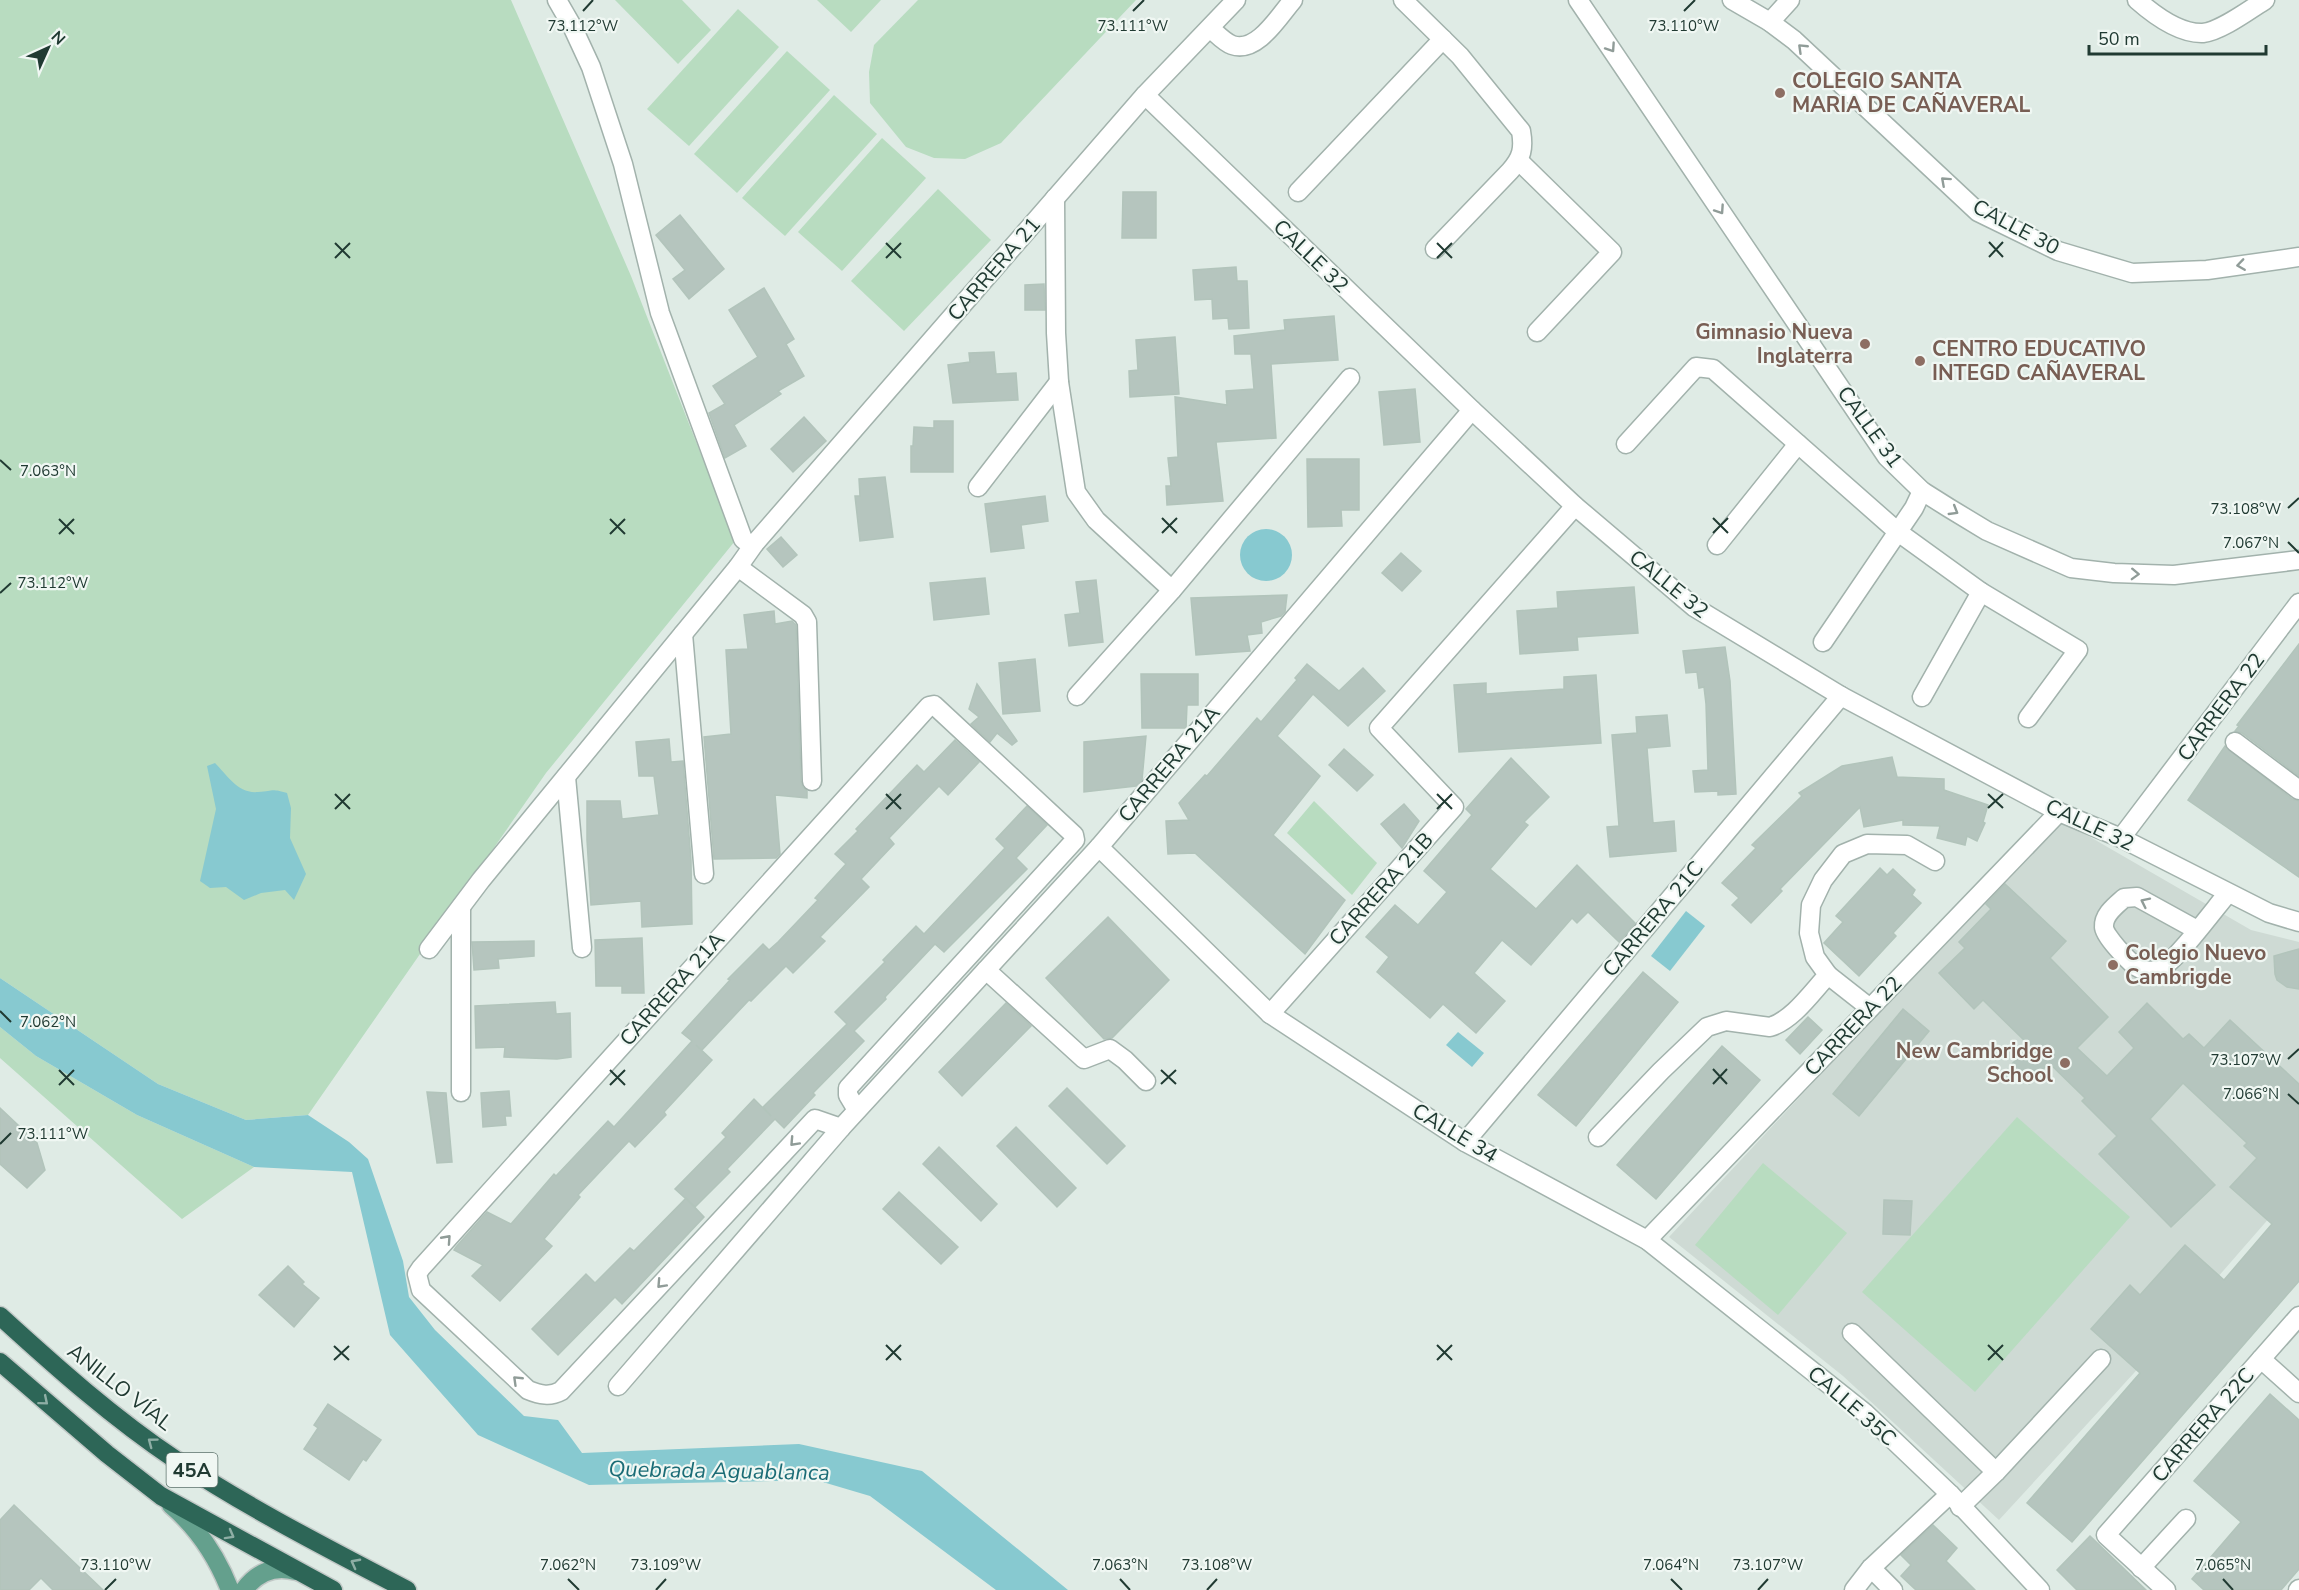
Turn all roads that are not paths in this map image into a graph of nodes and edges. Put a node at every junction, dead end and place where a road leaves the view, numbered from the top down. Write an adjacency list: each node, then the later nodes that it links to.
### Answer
1 (557, 0): 29 (street)
2 (1236, 0): 11 (street, CARRERA 21)
3 (1293, 0): 11 (street)
4 (1403, 0): 12 (street)
5 (1578, 0): 26 (street, CALLE 31, one-way to 26)
6 (1790, 0): 10 (street)
7 (2265, 0): 9 (street)
8 (1735, 1): 10 (street, CALLE 30)
9 (2142, 4)
10 (1770, 22): 18 (street, CALLE 30, one-way to 10)
11 (1210, 28): 13 (street, CARRERA 21)
12 (1443, 39): 14 (street); 15 (street)
13 (1144, 95): 16 (street, CARRERA 21); 22 (street, CALLE 32)
14 (1519, 160): 17 (street); 19 (street)
15 (1298, 192)
16 (1055, 198): 21 (street); 29 (street, CARRERA 21)
17 (1435, 249)
18 (2299, 257)
19 (1537, 332)
20 (1350, 378): 33 (street)
21 (1059, 382): 25 (street); 33 (street)
22 (1472, 410): 27 (street, CALLE 32); 48 (street, CARRERA 21A)
23 (1626, 444): 24 (street)
24 (1798, 444): 28 (street); 30 (street)
25 (978, 487)
26 (1922, 491): 28 (street); 31 (street, CALLE 31, one-way to 31)
27 (1575, 506): 39 (street, CALLE 32); 60 (street, CARRERA 21B)
28 (1898, 532): 34 (street); 37 (street)
29 (755, 543): 32 (street, CARRERA 21)
30 (1717, 545)
31 (2299, 560)
32 (738, 567): 36 (street, CARRERA 21); 44 (street)
33 (1172, 590): 38 (street)
34 (1981, 592): 40 (street); 41 (street)
35 (2299, 603): 47 (street, CARRERA 22)
36 (683, 634): 43 (street, CARRERA 21); 50 (street)
37 (1823, 642)
38 (1077, 696)
39 (1841, 696): 46 (street, CALLE 32); 66 (street, CARRERA 21C)
40 (1922, 697)
41 (2028, 718)
42 (2235, 742): 45 (street)
43 (566, 777): 52 (street, CARRERA 21); 55 (street)
44 (812, 781)
45 (2299, 790)
46 (2059, 812): 47 (street, CALLE 32); 59 (street, CARRERA 22)
47 (2121, 838): 51 (street, CALLE 32)
48 (1099, 847): 57 (street, CARRERA 21A); 60 (street)
49 (1935, 861): 58 (street)
50 (704, 874)
51 (2228, 893): 53 (street, CALLE 32); 54 (street)
52 (461, 907): 56 (street, CARRERA 21); 62 (street)
53 (2299, 922)
54 (2197, 930): 54 (street, one-way to 54)
55 (582, 948)
56 (429, 949)
57 (986, 970): 61 (street); 63 (street, CARRERA 21A)
58 (1828, 975): 59 (street); 65 (street)
59 (1870, 1008): 67 (street, CARRERA 22)
60 (1270, 1014): 66 (street, CALLE 34)
61 (1146, 1081)
62 (461, 1092)
63 (857, 1110): 64 (street, CARRERA 21A); 64 (street, CARRERA 21A, one-way to 63)
64 (841, 1128): 74 (street, CARRERA 21A)
65 (1598, 1137)
66 (1465, 1142): 67 (street, CALLE 34)
67 (1647, 1240): 78 (street, CALLE 35C)
68 (0, 1316): 86 (highway, ANILLO VÍAL / 45A, one-way to 68)
69 (2299, 1316): 72 (street, CARRERA 22C)
70 (1852, 1333): 76 (street)
71 (2101, 1359): 76 (street)
72 (2261, 1359): 75 (street); 81 (street, CARRERA 22C)
73 (0, 1362): 77 (highway, 45A, one-way to 77)
74 (618, 1386)
75 (2299, 1393)
76 (1996, 1472): 78 (street)
77 (160, 1496): 82 (highway, 45A, one-way to 82); 83 (main road)
78 (1955, 1501): 80 (street); 89 (street, CALLE 35C)
79 (2186, 1519): 81 (street)
80 (1871, 1568): 87 (street); 88 (street)
81 (2141, 1568): 90 (street)
82 (296, 1571): 84 (main road); 85 (highway, 45A)
83 (230, 1590)
84 (244, 1590)
85 (333, 1590)
86 (407, 1590)
87 (1854, 1590)
88 (1893, 1590)
89 (2040, 1590)
90 (2166, 1590)

